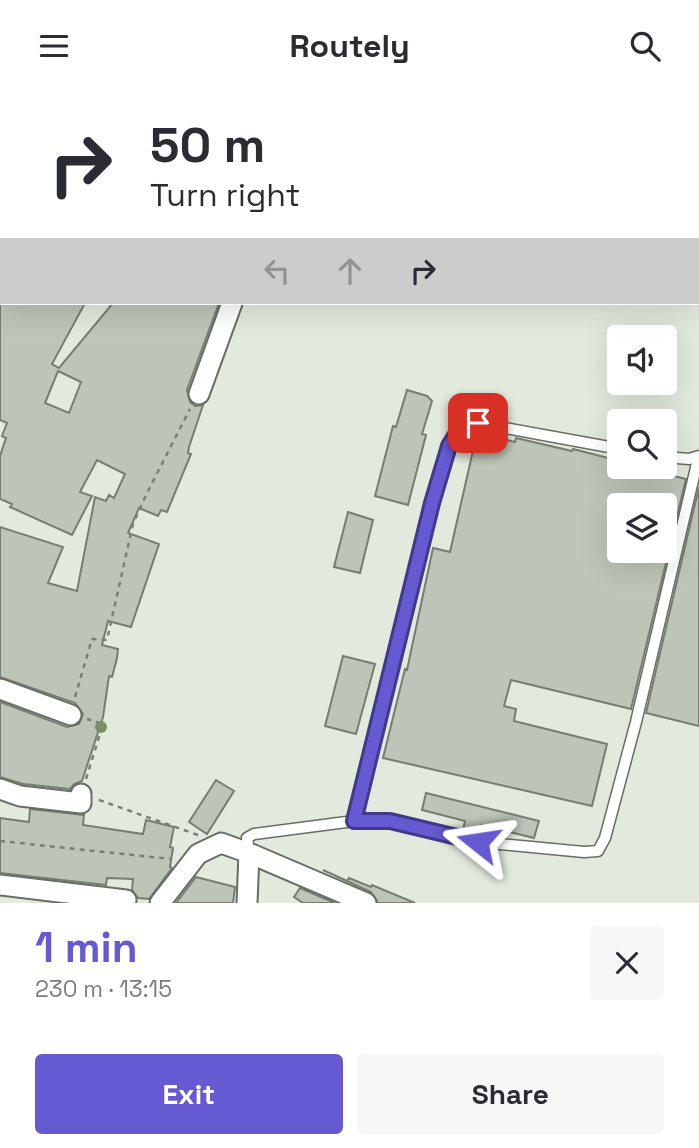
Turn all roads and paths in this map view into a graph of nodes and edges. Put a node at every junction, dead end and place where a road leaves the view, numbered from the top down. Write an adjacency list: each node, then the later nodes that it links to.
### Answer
1 (231, 305): 2 (street)
2 (199, 394): 7 (path)
3 (607, 447): 11 (lane)
4 (677, 457): 5 (lane)
5 (699, 457): 11 (lane)
6 (0, 689): 7 (street)
7 (71, 715): 9 (path)
8 (0, 789): 9 (street); 10 (street)
9 (81, 794): 13 (path)
10 (0, 797)
11 (354, 821): 14 (lane)
12 (0, 842): 15 (path)
13 (221, 843): 14 (street); 15 (street)
14 (249, 853): 19 (street); 20 (street)
15 (192, 861): 18 (street)
16 (0, 885): 17 (street)
17 (126, 900)
18 (160, 903)
19 (247, 903)
20 (366, 903)

